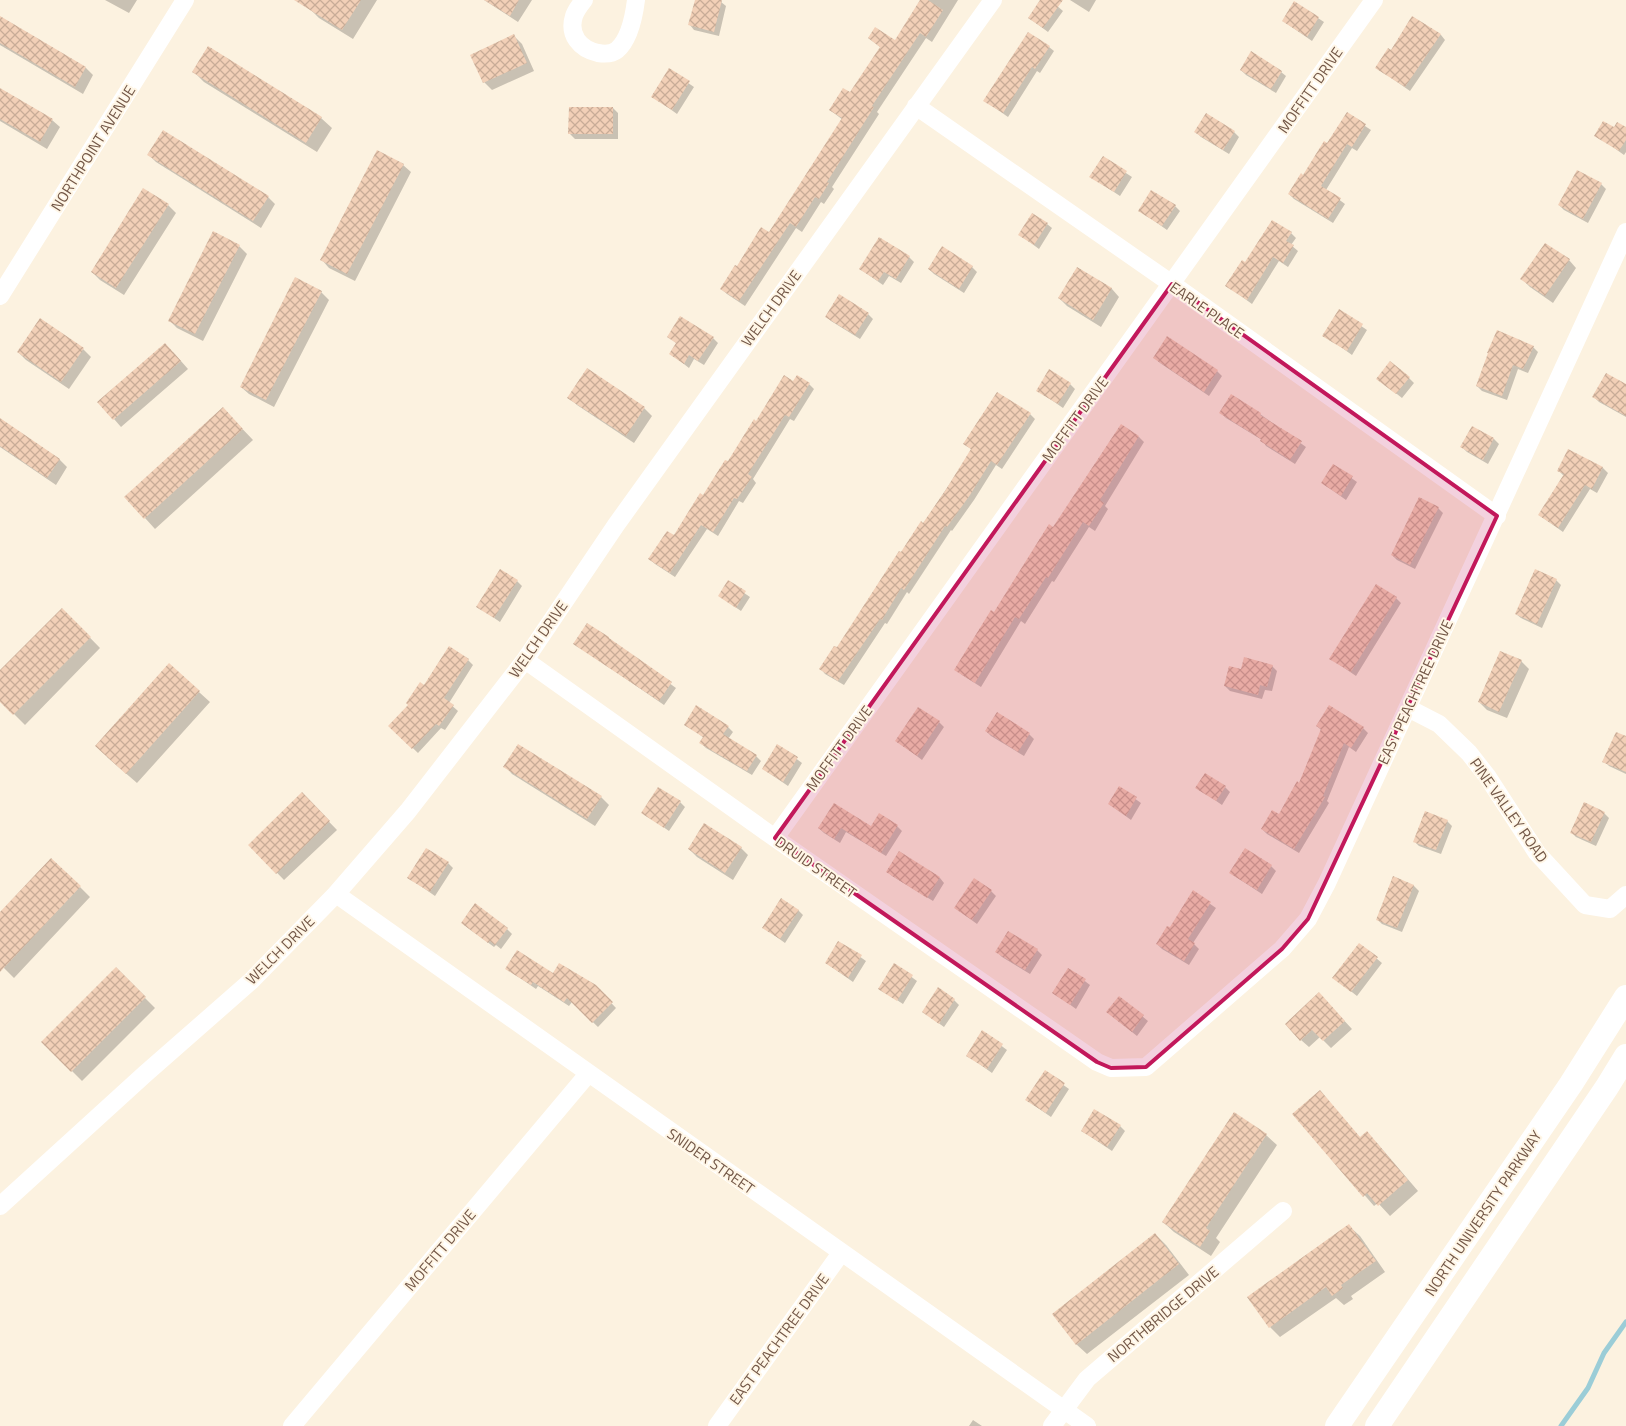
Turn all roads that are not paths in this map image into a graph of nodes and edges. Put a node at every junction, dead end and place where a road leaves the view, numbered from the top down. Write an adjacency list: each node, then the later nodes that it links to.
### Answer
1 (185, 0): 9 (street, NORTHPOINT AVENUE)
2 (584, 0): 3 (street)
3 (636, 0)
4 (993, 0): 6 (street, WELCH DRIVE)
5 (1374, 0): 8 (street, MOFFITT DRIVE)
6 (916, 106): 8 (street, EARLE PLACE); 11 (street, WELCH DRIVE)
7 (1626, 232): 10 (street, EAST PEACHTREE DRIVE)
8 (1172, 284): 10 (street, EARLE PLACE); 13 (street, MOFFITT DRIVE)
9 (0, 296)
10 (1497, 516): 12 (street, EAST PEACHTREE DRIVE)
11 (524, 660): 13 (street, DRUID STREET); 14 (street, WELCH DRIVE)
12 (1408, 708): 15 (street, PINE VALLEY ROAD); 18 (street, EAST PEACHTREE DRIVE)
13 (775, 838): 18 (street, DRUID STREET)
14 (336, 894): 19 (street, SNIDER STREET); 20 (street, WELCH DRIVE)
15 (1626, 895)
16 (1626, 997): 28 (main road, NORTH UNIVERSITY PARKWAY)
17 (1626, 1056): 29 (main road, NORTH UNIVERSITY PARKWAY)
18 (1111, 1068)
19 (588, 1074): 22 (street, SNIDER STREET); 24 (street, MOFFITT DRIVE)
20 (0, 1206)
21 (1283, 1211): 23 (street, NORTHBRIDGE DRIVE)
22 (841, 1253): 23 (street, SNIDER STREET); 25 (street, EAST PEACHTREE DRIVE)
23 (1063, 1409): 26 (street, NORTHBRIDGE DRIVE); 27 (street, SNIDER STREET)
24 (292, 1426)
25 (717, 1426)
26 (1052, 1426)
27 (1087, 1426)
28 (1337, 1426)
29 (1377, 1426)

